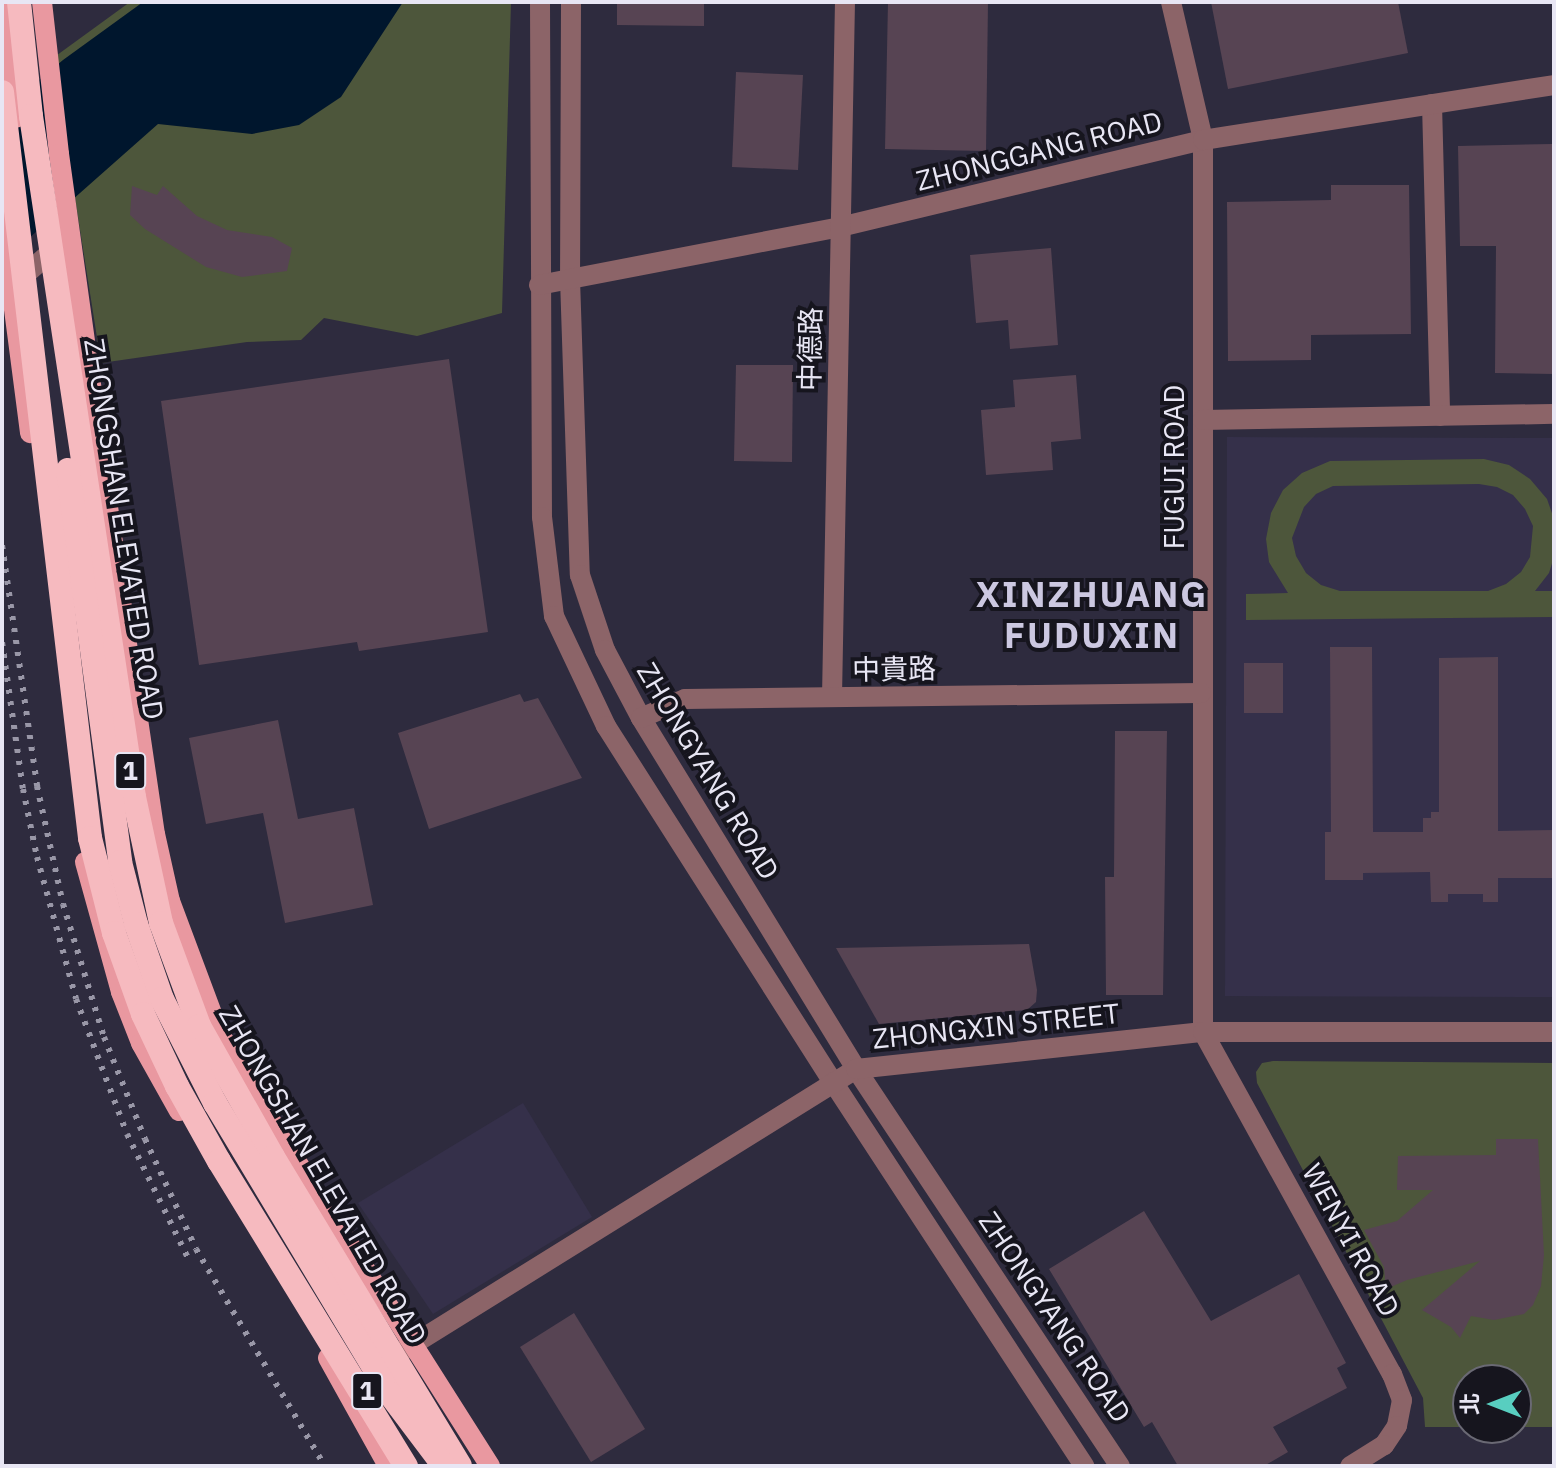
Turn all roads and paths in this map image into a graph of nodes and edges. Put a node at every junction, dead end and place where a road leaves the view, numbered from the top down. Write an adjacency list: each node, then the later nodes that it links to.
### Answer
1 (7, 2): 8 (main road, 1)
2 (19, 2): 38 (highway, ZHONGSHAN ELEVATED ROAD / 1)
3 (42, 2): 15 (main road, 1)
4 (540, 2): 19 (street, ZHONGYANG ROAD)
5 (571, 2): 17 (street, ZHONGYANG ROAD)
6 (845, 2): 14 (street, 中德路)
7 (1171, 2): 12 (street, FUGUI ROAD)
8 (9, 31): 10 (main road, 1); 18 (main road, 1)
9 (1554, 85): 11 (street, ZHONGGANG ROAD)
10 (9, 86): 15 (main road, 1); 16 (main road, 1); 35 (highway, 1)
11 (1432, 104): 12 (street, ZHONGGANG ROAD); 21 (street)
12 (1203, 140): 14 (street, ZHONGGANG ROAD); 22 (street, FUGUI ROAD)
13 (2, 217): 18 (main road, 1)
14 (840, 227): 17 (street, ZHONGGANG ROAD); 24 (street, 中德路)
15 (68, 230): 16 (street); 30 (main road, 1)
16 (41, 261): 18 (street); 37 (highway)
17 (570, 279): 19 (street, ZHONGGANG ROAD); 25 (street, ZHONGYANG ROAD)
18 (10, 282): 31 (main road, 1)
19 (539, 285): 29 (street, ZHONGYANG ROAD)
20 (1554, 414): 21 (street)
21 (1440, 416): 22 (street)
22 (1203, 420): 23 (street, FUGUI ROAD)
23 (1201, 693): 24 (street, 中貴路); 26 (street, FUGUI ROAD)
24 (832, 697): 25 (street, 中貴路)
25 (641, 718): 28 (street, ZHONGYANG ROAD)
26 (1203, 1032): 27 (street, ZHONGXIN STREET); 28 (street, ZHONGXIN STREET); 42 (street, WENYI ROAD)
27 (1554, 1032)
28 (856, 1069): 29 (street, ZHONGXIN STREET); 41 (street, ZHONGYANG ROAD)
29 (833, 1082): 32 (street, ZHONGXIN STREET); 40 (street, ZHONGYANG ROAD)
30 (292, 1154): 31 (main road); 32 (main road, 1)
31 (234, 1198): 33 (main road, 1)
32 (414, 1346): 33 (street, ZHONGXIN STREET); 39 (main road, 1)
33 (350, 1382): 34 (main road, 1); 36 (main road, 1)
34 (388, 1466)
35 (406, 1466)
36 (420, 1466)
37 (444, 1466)
38 (460, 1466)
39 (490, 1466)
40 (1084, 1466)
41 (1120, 1466)
42 (1350, 1466)

